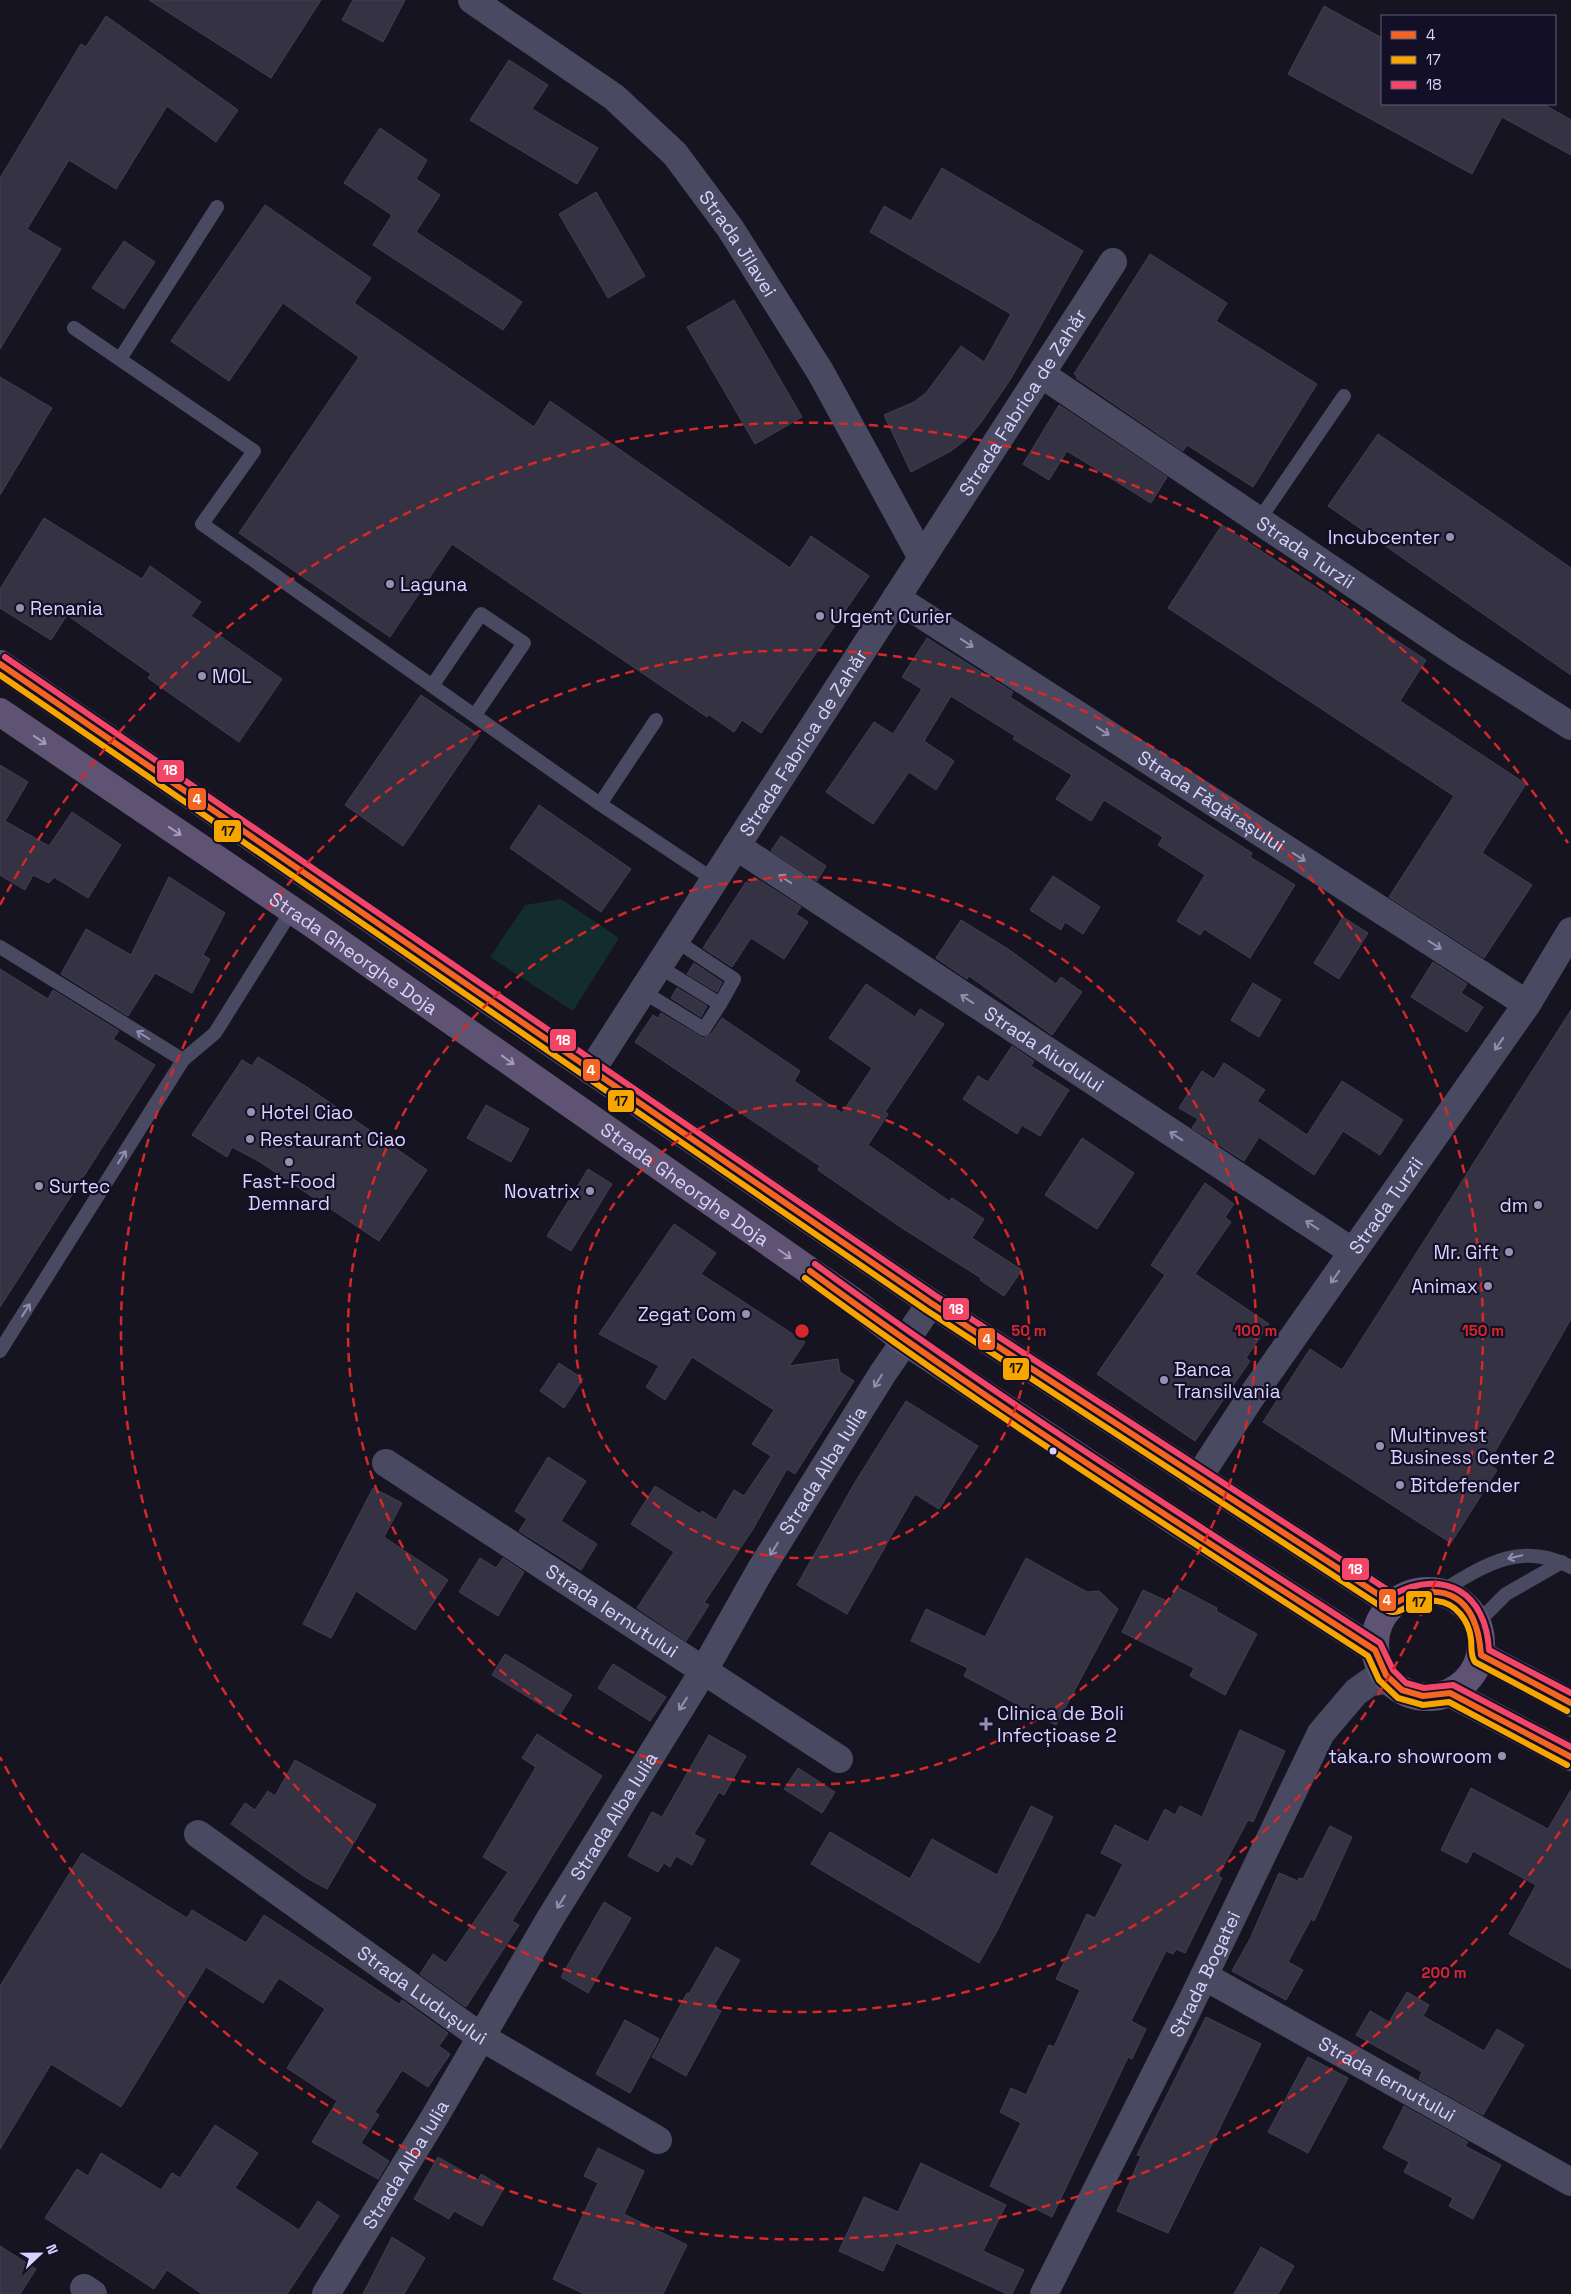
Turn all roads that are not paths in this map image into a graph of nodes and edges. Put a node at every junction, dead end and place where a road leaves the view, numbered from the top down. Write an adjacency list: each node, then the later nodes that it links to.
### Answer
1 (472, 0): 9 (street, Strada Jilavei)
2 (217, 207): 5 (lane)
3 (1113, 262): 6 (street, Strada Fabrica de Zahăr)
4 (74, 328): 5 (lane)
5 (120, 359): 12 (lane)
6 (1041, 374): 8 (street, Strada Turzii); 9 (street, Strada Fabrica de Zahăr)
7 (1344, 396): 8 (lane)
8 (1259, 520): 16 (street, Strada Turzii)
9 (922, 558): 10 (street, Strada Fabrica de Zahăr)
10 (896, 598): 18 (street, Strada Fabrica de Zahăr); 27 (street, Strada Făgărașului, one-way to 27)
11 (0, 664): 29 (main road, Strada Gheorghe Doja)
12 (432, 686): 14 (lane); 14 (lane)
13 (0, 712): 20 (main road, Strada Gheorghe Doja, one-way to 20)
14 (475, 716): 17 (lane)
15 (656, 720): 17 (lane)
16 (1571, 726)
17 (600, 804): 19 (lane)
18 (736, 846): 19 (street, Strada Fabrica de Zahăr); 30 (street, Strada Aiudului, one-way to 18)
19 (714, 880): 22 (street, Strada Fabrica de Zahăr)
20 (292, 910): 28 (lane); 32 (main road, Strada Gheorghe Doja, one-way to 32)
21 (1571, 931): 27 (street, Strada Turzii)
22 (675, 940): 24 (street, Strada Fabrica de Zahăr); 26 (lane)
23 (0, 947): 28 (lane, one-way to 23)
24 (658, 966): 25 (street, Strada Fabrica de Zahăr); 26 (lane)
25 (642, 991): 26 (lane); 29 (street, Strada Fabrica de Zahăr)
26 (720, 1004)
27 (1527, 1004): 30 (street, Strada Turzii, one-way to 30)
28 (183, 1060): 33 (lane, one-way to 28)
29 (591, 1071): 31 (main road, Strada Gheorghe Doja)
30 (1353, 1252): 35 (street, Strada Turzii, one-way to 35)
31 (932, 1303): 32 (street, Strada Alba Iulia); 35 (main road, Strada Gheorghe Doja)
32 (905, 1341): 40 (main road, Strada Gheorghe Doja); 42 (street, Strada Alba Iulia, one-way to 42)
33 (0, 1351)
34 (386, 1463): 42 (street, Strada Iernutului)
35 (1198, 1478): 38 (main road, Strada Gheorghe Doja)
36 (1566, 1565): 37 (lane, one-way to 37); 39 (lane)
37 (1440, 1592): 38 (main road); 39 (main road)
38 (1393, 1604): 40 (main road)
39 (1477, 1623): 41 (main road)
40 (1375, 1650): 43 (main road)
41 (1481, 1655): 44 (main road); 45 (main road)
42 (704, 1670): 47 (street, Strada Iernutului); 50 (street, Strada Alba Iulia, one-way to 50)
43 (1389, 1680): 44 (main road); 49 (street, Strada Bogatei)
44 (1450, 1693): 46 (main road)
45 (1571, 1703)
46 (1571, 1757)
47 (839, 1759)
48 (198, 1834): 50 (street, Strada Ludușului)
49 (1204, 1976): 52 (street, Strada Iernutului); 54 (street, Strada Bogatei)
50 (481, 2037): 51 (street, Strada Ludușului); 53 (street, Strada Alba Iulia)
51 (658, 2140)
52 (1571, 2182)
53 (326, 2294)
54 (1044, 2294)

